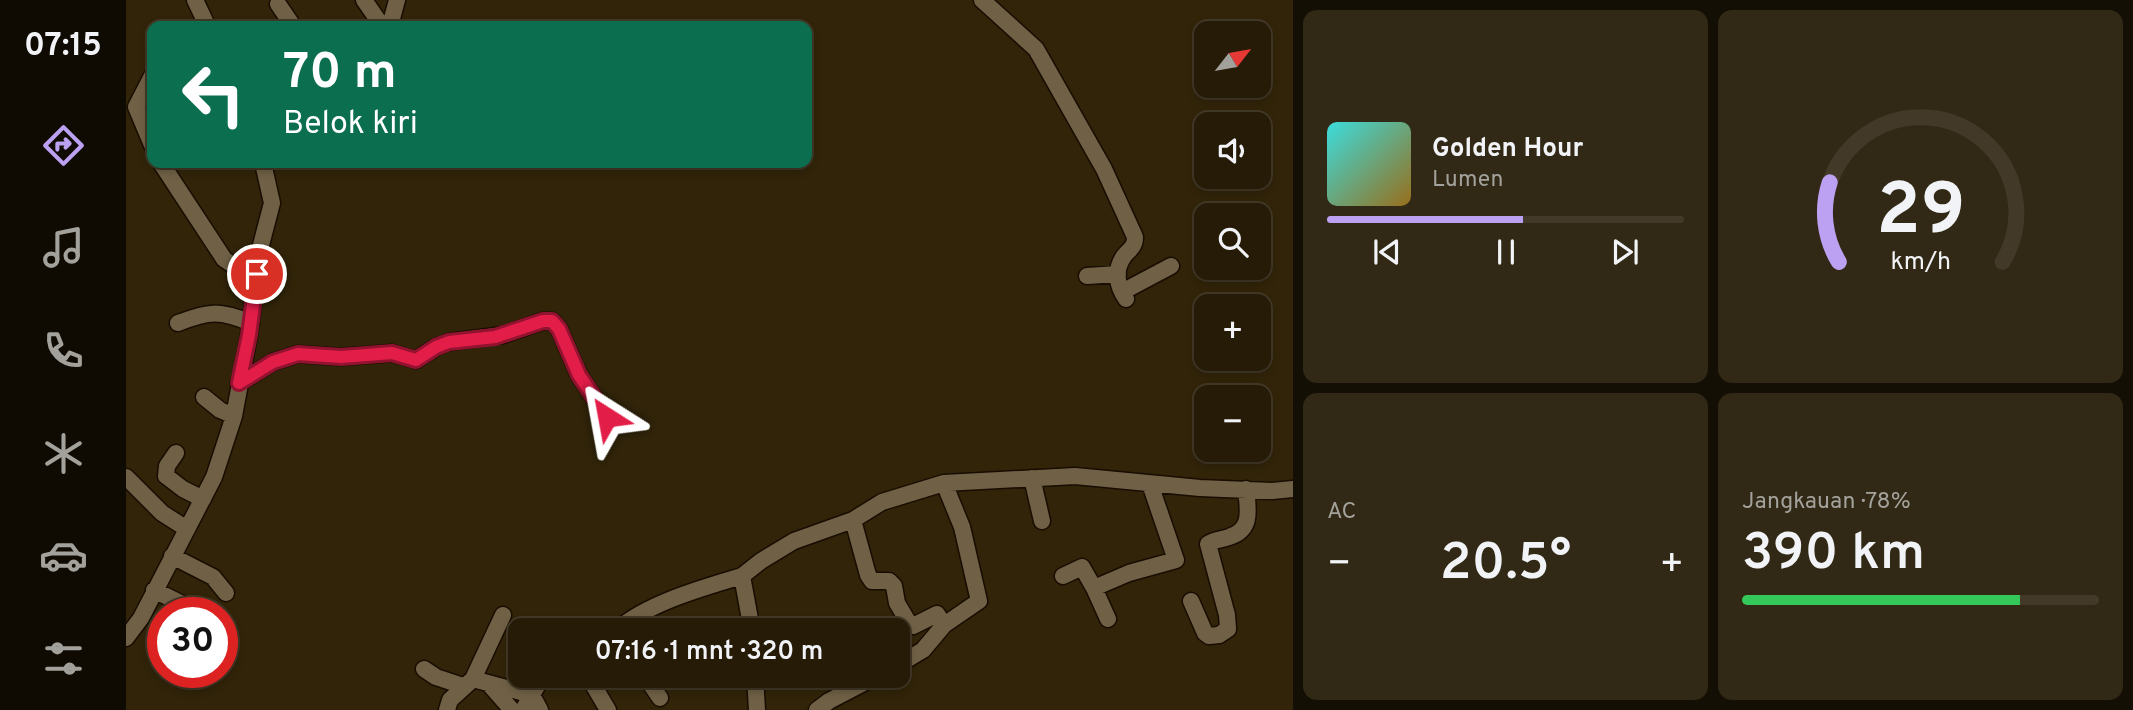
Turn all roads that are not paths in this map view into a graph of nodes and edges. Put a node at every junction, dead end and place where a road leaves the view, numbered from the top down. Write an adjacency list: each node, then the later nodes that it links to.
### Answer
1 (195, 0): 6 (street)
2 (364, 0): 8 (street)
3 (397, 0): 9 (street)
4 (982, 0): 16 (street)
5 (278, 4): 7 (street)
6 (205, 21)
7 (290, 21)
8 (379, 21)
9 (391, 21)
10 (147, 86): 11 (street)
11 (147, 133)
12 (164, 168): 15 (street)
13 (264, 168): 15 (street)
14 (1171, 266): 16 (street)
15 (257, 274): 19 (street)
16 (1118, 274): 17 (street)
17 (1087, 276)
18 (178, 323): 19 (street)
19 (251, 323): 20 (street)
20 (239, 383): 22 (street); 23 (street)
21 (204, 397): 22 (street)
22 (234, 416): 31 (street)
23 (607, 417)
24 (176, 453): 31 (street)
25 (126, 477): 34 (street)
26 (1032, 478): 27 (street); 28 (street); 33 (street)
27 (944, 483): 32 (street); 47 (street)
28 (1150, 484): 29 (street); 38 (street)
29 (1246, 489): 30 (street); 42 (street)
30 (1293, 489)
31 (203, 499): 34 (street)
32 (853, 520): 36 (street); 47 (street)
33 (1042, 521)
34 (187, 530): 35 (street)
35 (172, 556): 39 (street); 40 (street)
36 (742, 576): 44 (street); 45 (street)
37 (1063, 576): 38 (street)
38 (1094, 588): 46 (street)
39 (154, 590): 41 (street); 48 (street)
40 (226, 593)
41 (168, 597)
42 (1191, 601)
43 (503, 615): 50 (street)
44 (635, 618)
45 (750, 618)
46 (1108, 619)
47 (944, 625): 49 (street)
48 (126, 638)
49 (910, 658)
50 (474, 683): 56 (street); 57 (street); 57 (street); 59 (street)
51 (595, 688): 61 (street)
52 (653, 688): 55 (street)
53 (756, 688): 62 (street)
54 (857, 688): 58 (street)
55 (660, 698)
56 (525, 700): 59 (street); 60 (street)
57 (448, 705)
58 (825, 707)
59 (513, 710)
60 (540, 710)
61 (608, 710)
62 (757, 710)

